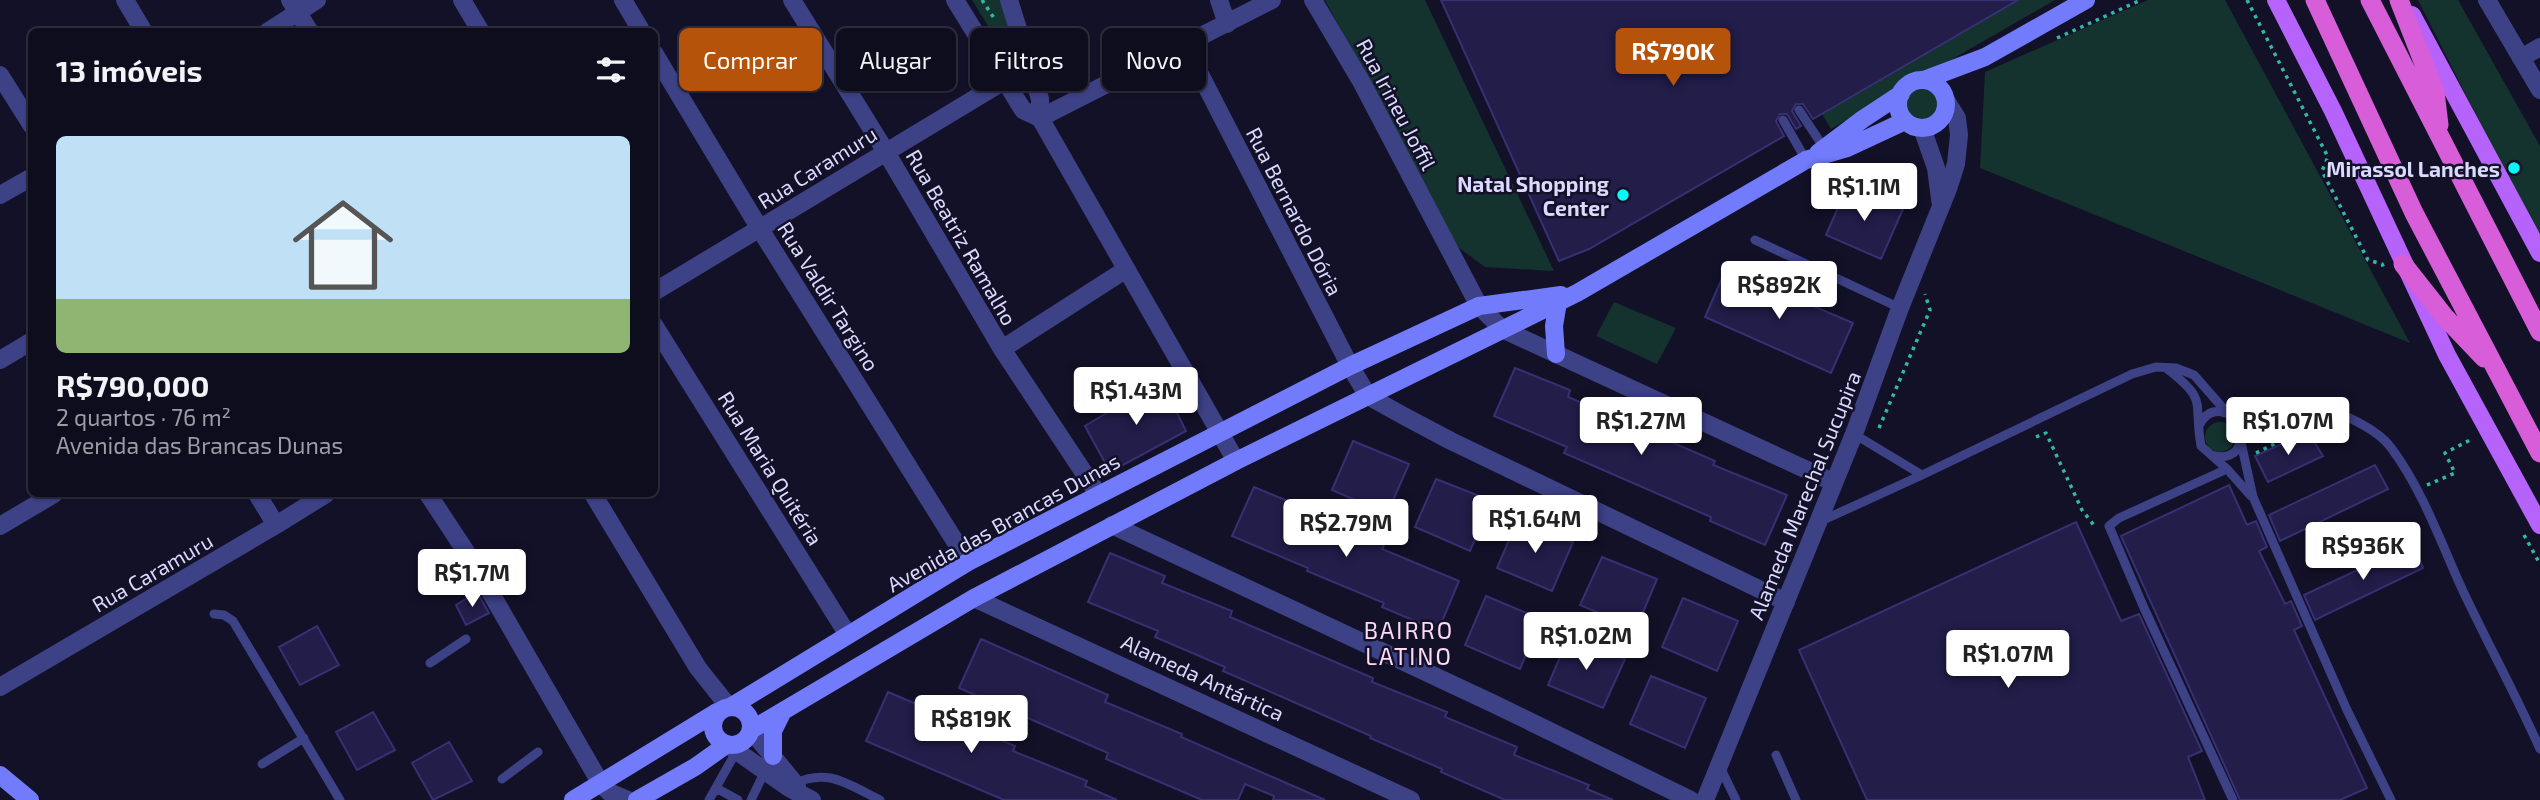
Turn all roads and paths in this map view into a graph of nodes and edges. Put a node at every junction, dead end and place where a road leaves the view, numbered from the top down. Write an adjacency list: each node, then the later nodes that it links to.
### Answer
1 (125, 0): 21 (street)
2 (317, 0): 19 (street)
3 (462, 0): 24 (street)
4 (623, 0): 25 (street)
5 (792, 0): 49 (street, Rua Beatriz Ramalho)
6 (955, 0): 26 (street)
7 (1010, 0): 43 (street)
8 (1219, 0): 20 (street)
9 (1272, 0): 20 (street)
10 (1313, 0): 63 (street, Rua Irineu Joffil)
11 (2086, 0): 30 (main road)
12 (2141, 0): 28 (path)
13 (2247, 0): 48 (path)
14 (2276, 0): 57 (main road)
15 (2315, 0): 74 (highway)
16 (2370, 0): 47 (highway)
17 (2402, 0): 47 (highway); 56 (main road)
18 (2487, 0): 31 (street)
19 (294, 6): 22 (street); 23 (street)
20 (1227, 24): 27 (street)
21 (142, 28)
22 (271, 28)
23 (308, 28)
24 (479, 28)
25 (640, 28)
26 (972, 28)
27 (1206, 34)
28 (2057, 39)
29 (2540, 47): 31 (street)
30 (1985, 57): 34 (main road); 41 (main road)
31 (2522, 58): 37 (street)
32 (658, 60): 54 (street, Rua Valdir Targino)
33 (0, 75): 44 (street)
34 (1924, 80): 40 (main road); 41 (main road)
35 (1206, 86): 72 (street, Rua Bernardo Dória)
36 (1102, 87): 43 (street)
37 (2540, 90)
38 (987, 91): 49 (street, Rua Caramuru)
39 (1011, 91): 43 (street)
40 (1901, 94): 46 (main road); 50 (main road, Avenida das Brancas Dunas)
41 (1945, 97): 46 (main road); 53 (street, Alameda Marechal Sucupira)
42 (1799, 110): 50 (lane)
43 (1040, 118): 58 (street)
44 (28, 120)
45 (1783, 120): 50 (lane)
46 (1914, 125): 50 (main road, Avenida das Brancas Dunas); 53 (street, Alameda Marechal Sucupira)
47 (2440, 136): 67 (highway)
48 (2319, 142)
49 (886, 152): 54 (street, Rua Caramuru); 69 (street, Rua Beatriz Ramalho)
50 (1815, 154): 61 (main road, Avenida das Brancas Dunas)
51 (28, 179): 52 (street)
52 (0, 195)
53 (1941, 205): 64 (street, Alameda Marechal Sucupira)
54 (760, 229): 59 (street, Rua Caramuru); 105 (street, Rua Valdir Targino)
55 (1755, 240): 64 (lane)
56 (2540, 253)
57 (2403, 264): 74 (highway); 102 (main road)
58 (1125, 270): 69 (street); 80 (street)
59 (658, 290)
60 (1925, 292): 79 (path)
61 (1577, 293): 62 (main road, Avenida das Brancas Dunas); 63 (main road, Avenida das Brancas Dunas)
62 (1558, 302): 65 (main road, Avenida das Brancas Dunas); 70 (main road)
63 (1479, 306): 65 (street, Rua Irineu Joffil); 72 (main road, Avenida das Brancas Dunas)
64 (1900, 308): 81 (street, Alameda Marechal Sucupira)
65 (1502, 329): 70 (street); 75 (main road, Avenida das Brancas Dunas)
66 (658, 331): 109 (street, Rua Maria Quitéria)
67 (2540, 332)
68 (28, 343): 71 (street)
69 (1002, 349): 92 (street, Rua Beatriz Ramalho)
70 (1556, 354): 90 (street)
71 (0, 360)
72 (1350, 366): 75 (street, Rua Bernardo Dória); 80 (main road, Avenida das Brancas Dunas)
73 (2165, 369): 76 (lane); 78 (lane); 89 (lane)
74 (2499, 373): 85 (highway)
75 (1368, 396): 87 (main road, Avenida das Brancas Dunas); 107 (street)
76 (2230, 416): 77 (lane); 78 (lane)
77 (2236, 424): 83 (lane); 118 (lane)
78 (2199, 425): 86 (lane)
79 (1879, 428)
80 (1221, 432): 87 (street); 92 (main road, Avenida das Brancas Dunas)
81 (1854, 434): 89 (lane); 90 (street, Alameda Marechal Sucupira)
82 (2034, 438): 104 (path)
83 (2241, 438): 86 (lane); 98 (lane)
84 (2472, 439): 91 (path)
85 (2540, 453)
86 (2209, 455): 88 (lane)
87 (1236, 461): 100 (main road, Avenida das Brancas Dunas)
88 (2227, 469): 98 (lane); 143 (lane)
89 (1922, 475): 99 (lane)
90 (1833, 482): 99 (street, Alameda Marechal Sucupira)
91 (2426, 486)
92 (1098, 494): 105 (main road, Avenida das Brancas Dunas)
93 (49, 497): 103 (street)
94 (259, 497): 101 (street)
95 (321, 497): 101 (street, Rua Caramuru)
96 (430, 497): 126 (street)
97 (595, 497): 113 (street)
98 (2253, 497): 144 (lane)
99 (1817, 523): 107 (street, Alameda Marechal Sucupira)
100 (1112, 524): 106 (main road, Avenida das Brancas Dunas); 139 (street)
101 (276, 525): 112 (street, Rua Caramuru)
102 (2540, 525)
103 (0, 526)
104 (2103, 533)
105 (968, 562): 109 (main road, Avenida das Brancas Dunas)
106 (974, 598): 114 (main road, Avenida das Brancas Dunas); 138 (street, Alameda Antártica)
107 (1786, 602): 123 (street, Alameda Marechal Sucupira)
108 (214, 614): 116 (lane)
109 (848, 635): 113 (main road, Avenida das Brancas Dunas)
110 (466, 639): 111 (lane)
111 (430, 663)
112 (0, 687)
113 (724, 709): 115 (main road); 117 (main road); 126 (main road, Avenida das Brancas Dunas)
114 (783, 711): 115 (main road, Avenida das Brancas Dunas); 122 (main road)
115 (751, 730): 117 (main road); 122 (street)
116 (304, 738): 121 (lane); 130 (lane)
117 (730, 747): 122 (street); 127 (lane); 133 (main road)
118 (2540, 748)
119 (538, 752): 125 (lane)
120 (1776, 755): 142 (lane)
121 (262, 764)
122 (769, 764): 128 (street); 136 (lane)
123 (1719, 765): 140 (street, Alameda Marechal Sucupira); 141 (lane)
124 (0, 775): 129 (main road)
125 (502, 779)
126 (601, 784): 131 (main road, Avenida das Brancas Dunas); 132 (street)
127 (716, 788): 134 (lane); 135 (lane)
128 (801, 792): 137 (lane)
129 (30, 800)
130 (340, 800)
131 (573, 800)
132 (628, 800)
133 (637, 800)
134 (709, 800)
135 (738, 800)
136 (751, 800)
137 (880, 800)
138 (1411, 800)
139 (1691, 800)
140 (1705, 800)
141 (1735, 800)
142 (1796, 800)
143 (2233, 800)
144 (2391, 800)

